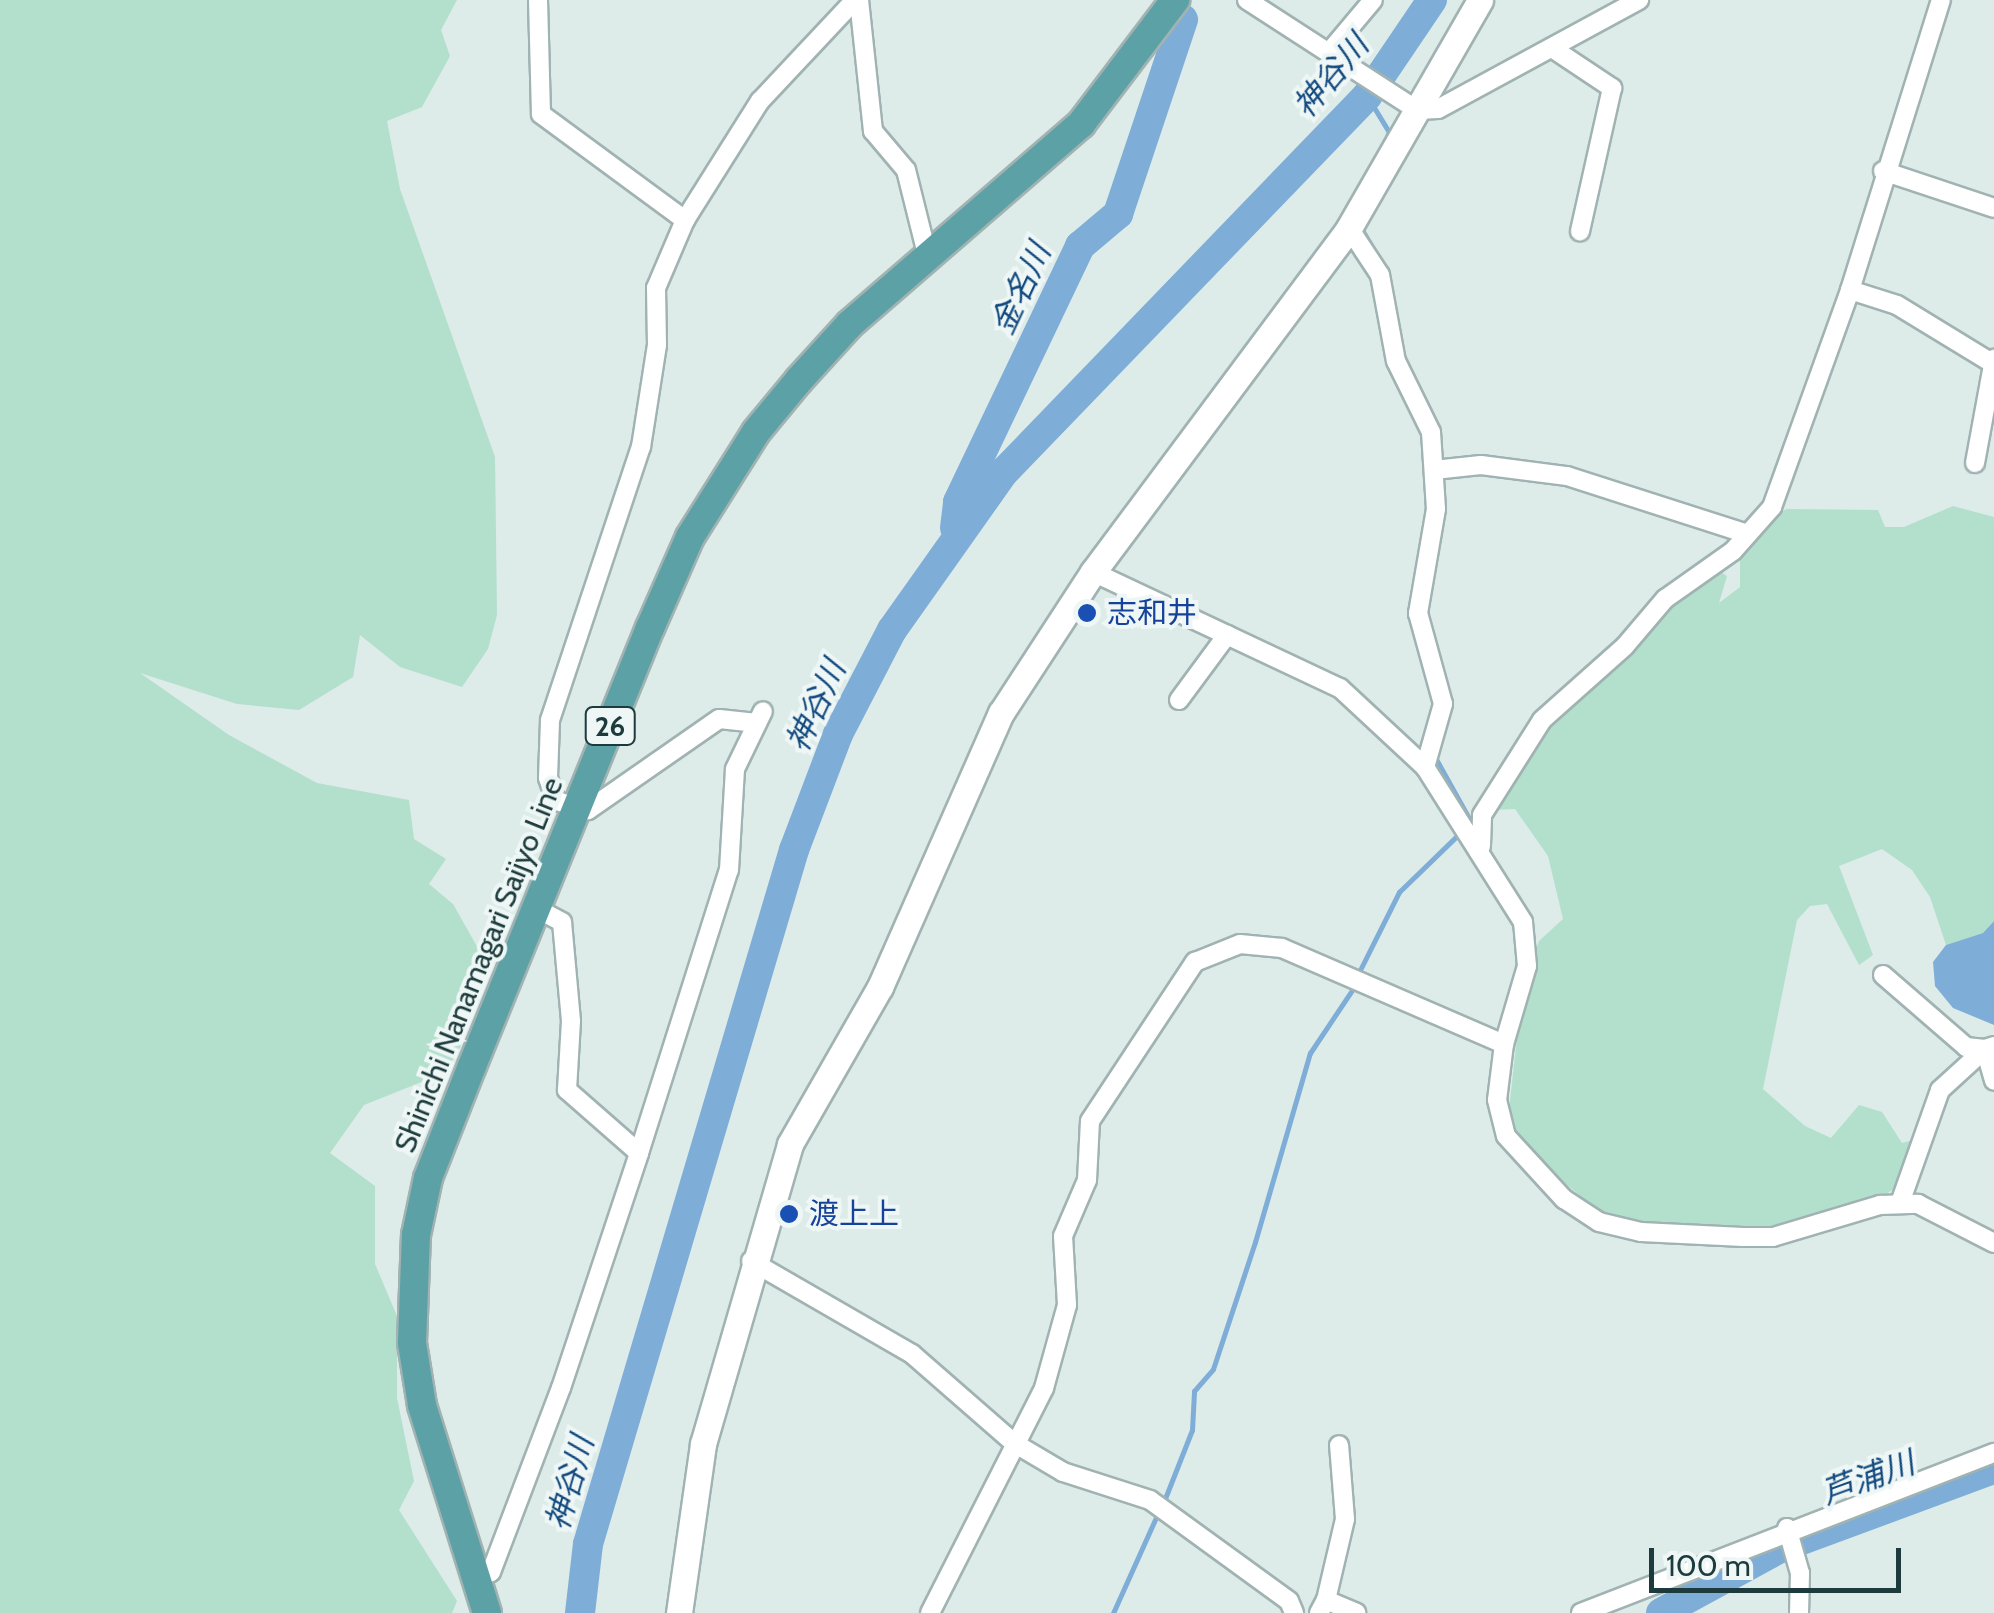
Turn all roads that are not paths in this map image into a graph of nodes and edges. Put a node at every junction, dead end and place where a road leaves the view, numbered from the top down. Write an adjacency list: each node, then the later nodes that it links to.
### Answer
1 (538, 0): 14 (street)
2 (857, 0): 14 (street); 17 (street)
3 (1175, 0): 17 (main road, Shinichi Nanamagari Saijyo Line / 26)
4 (1247, 0): 9 (street)
5 (1373, 0): 9 (street)
6 (1639, 0): 10 (street)
7 (1941, 0): 12 (street)
8 (1469, 4): 11 (street)
9 (1331, 50): 11 (street)
10 (1556, 50): 11 (street); 16 (street)
11 (1414, 108): 15 (street)
12 (1883, 171): 13 (street); 18 (street)
13 (1994, 208)
14 (685, 220): 27 (street)
15 (1350, 228): 21 (street); 23 (street)
16 (1580, 231)
17 (928, 258): 27 (main road, Shinichi Nanamagari Saijyo Line / 26)
18 (1850, 290): 19 (street); 22 (street)
19 (1993, 361): 20 (street)
20 (1976, 464)
21 (1434, 470): 22 (street); 26 (street)
22 (1748, 534): 28 (street)
23 (1093, 572): 24 (street); 37 (street)
24 (1227, 634): 25 (street); 26 (street)
25 (1180, 700)
26 (1425, 766): 28 (street)
27 (576, 812): 29 (main road, Shinichi Nanamagari Saijyo Line / 26); 34 (street)
28 (1481, 847): 31 (street)
29 (536, 908): 34 (street); 42 (main road, Shinichi Nanamagari Saijyo Line / 26)
30 (1883, 975): 32 (street)
31 (1504, 1044): 35 (street); 38 (street)
32 (1990, 1047): 33 (street); 35 (street)
33 (1994, 1081)
34 (638, 1153): 42 (street)
35 (1900, 1203): 36 (street)
36 (1994, 1243)
37 (752, 1261): 38 (street); 45 (street)
38 (1014, 1443): 46 (street); 47 (street)
39 (1339, 1445): 43 (street)
40 (1994, 1452): 41 (street)
41 (1788, 1532): 49 (street); 50 (street)
42 (477, 1578): 44 (main road, Shinichi Nanamagari Saijyo Line / 26)
43 (1322, 1606): 48 (street)
44 (487, 1613)
45 (679, 1613)
46 (930, 1613)
47 (1294, 1613)
48 (1356, 1613)
49 (1581, 1613)
50 (1799, 1613)

